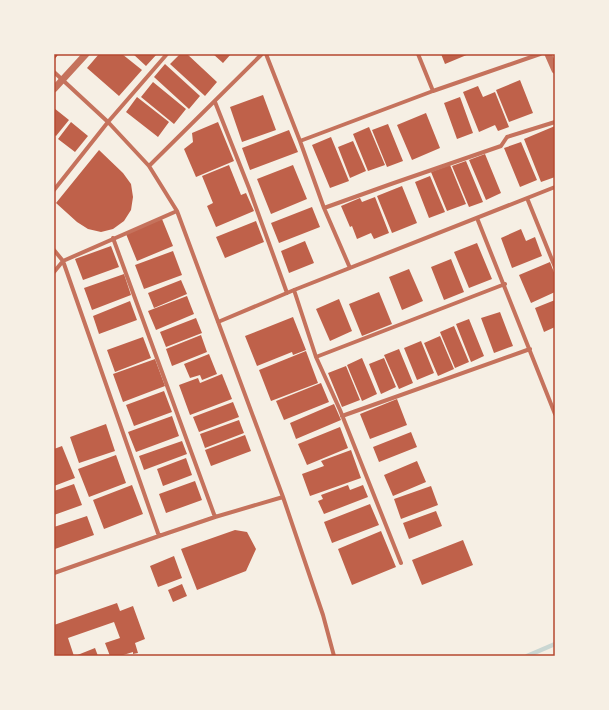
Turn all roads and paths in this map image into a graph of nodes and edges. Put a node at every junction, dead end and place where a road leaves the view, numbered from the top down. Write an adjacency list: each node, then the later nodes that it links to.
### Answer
1 (57, 54): 9 (path)
2 (86, 54): 12 (street)
3 (167, 54): 16 (street)
4 (262, 54): 15 (street)
5 (266, 54): 18 (street)
6 (418, 54): 14 (street)
7 (540, 54): 14 (street)
8 (548, 54): 10 (street)
9 (54, 58)
10 (555, 70)
11 (54, 72): 12 (street)
12 (62, 80): 13 (street); 16 (street)
13 (54, 89)
14 (433, 91): 18 (street)
15 (215, 102): 19 (street); 34 (street)
16 (108, 122): 19 (street); 21 (street)
17 (555, 122): 23 (street)
18 (300, 141): 23 (street)
19 (149, 166): 24 (street)
20 (555, 186): 22 (street)
21 (54, 190)
22 (527, 198): 25 (street); 29 (street)
23 (324, 208): 30 (street)
24 (177, 211): 26 (street); 35 (street)
25 (477, 218): 30 (street); 32 (street)
26 (113, 238): 28 (street); 41 (street)
27 (54, 250): 28 (street)
28 (63, 261): 31 (street); 42 (street)
29 (555, 267)
30 (350, 268): 33 (street)
31 (54, 272)
32 (505, 284): 36 (street); 37 (street)
33 (294, 290): 34 (street); 37 (street)
34 (287, 293): 35 (street)
35 (218, 322): 40 (street)
36 (530, 349): 38 (street); 39 (street)
37 (316, 357): 39 (street)
38 (555, 414)
39 (342, 416): 43 (street)
40 (284, 497): 41 (street); 45 (street)
41 (214, 517): 42 (street)
42 (159, 536): 44 (street)
43 (401, 563)
44 (54, 573)
45 (334, 656)

